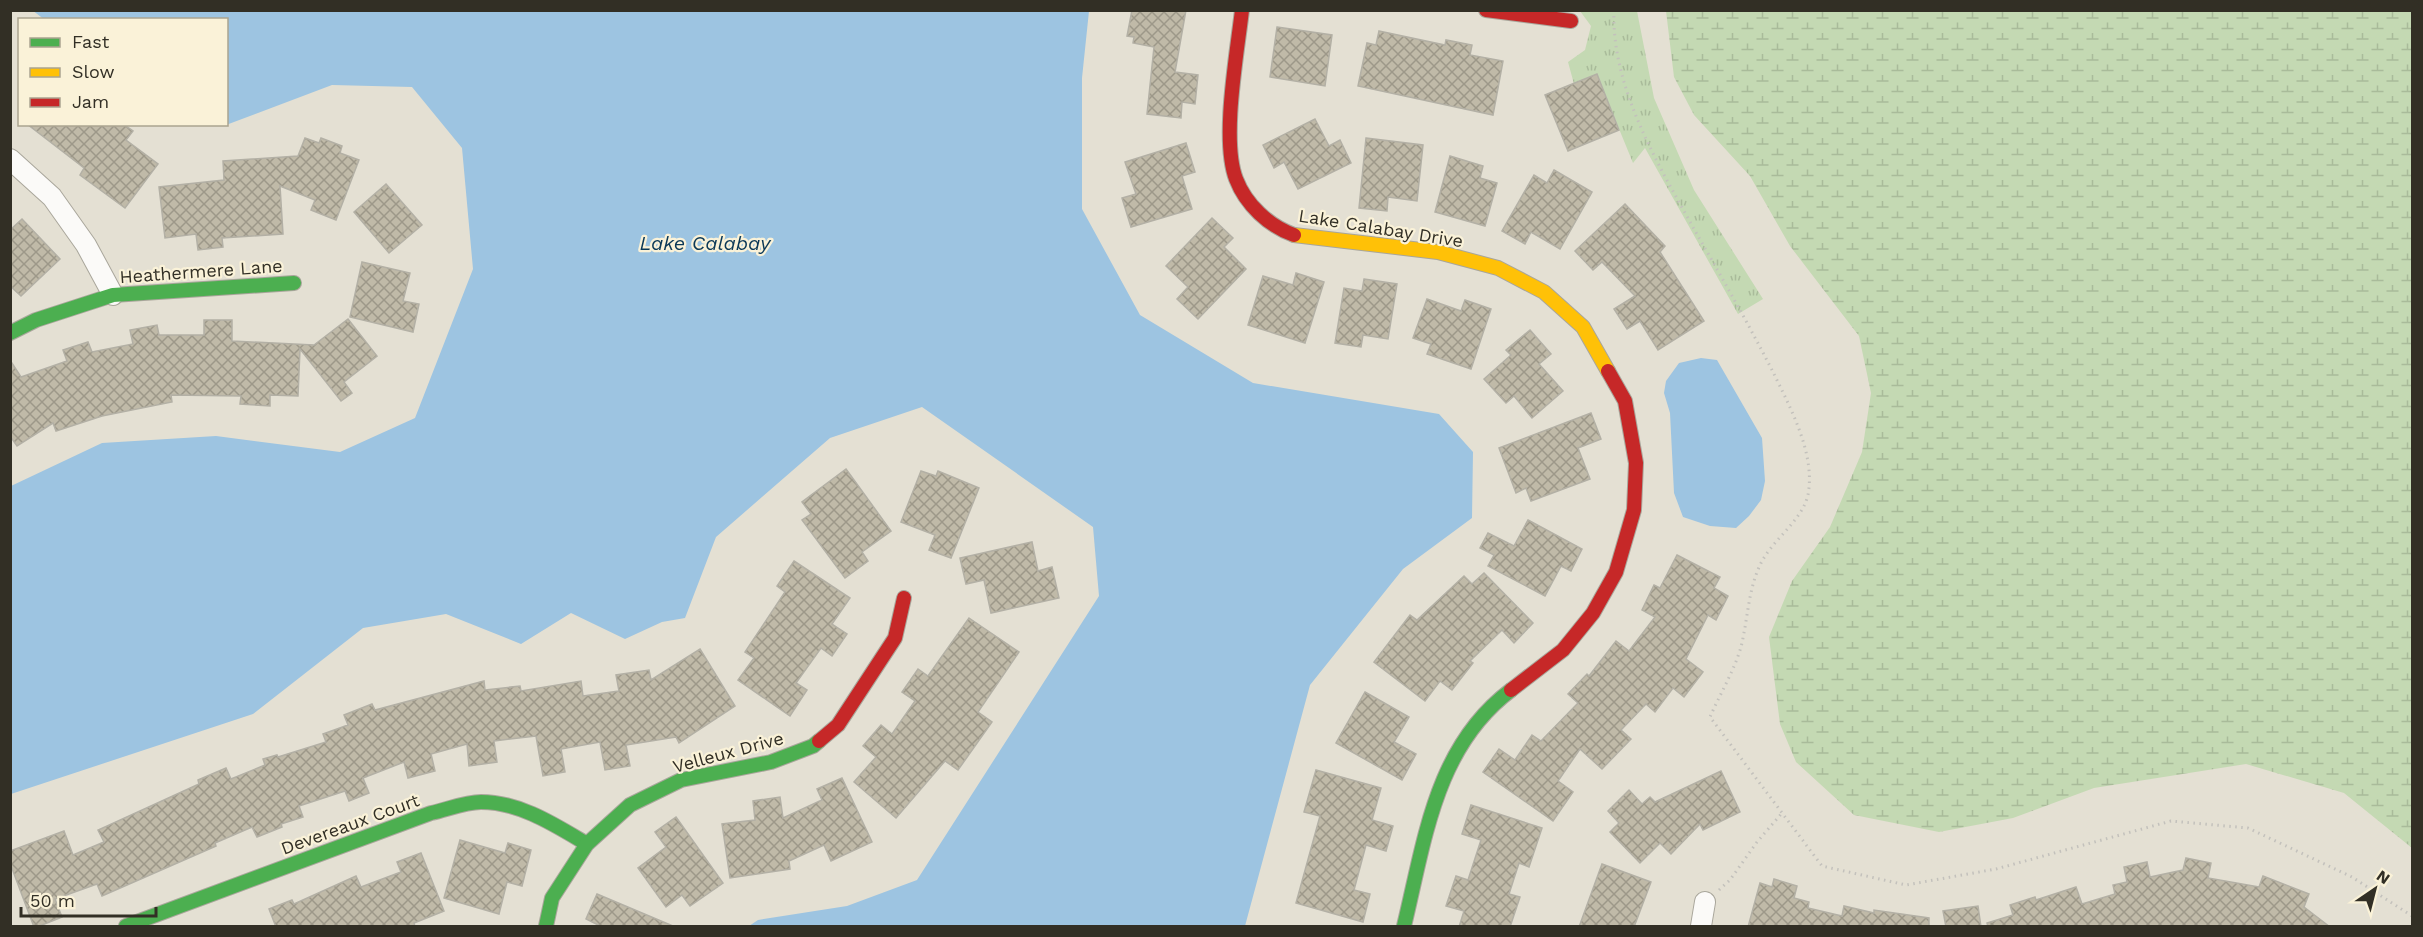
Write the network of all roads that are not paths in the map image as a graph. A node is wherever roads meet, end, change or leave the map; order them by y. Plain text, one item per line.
1 (1242, 10) edge
2 (1486, 10) edge
3 (1571, 21) dead end
4 (10, 159) edge
5 (294, 283) dead end
6 (113, 295) junction
7 (10, 333) edge
8 (904, 598) dead end
9 (587, 844) junction
10 (1705, 902) road end
11 (126, 927) edge
12 (546, 927) edge
13 (1404, 927) edge
14 (1701, 927) edge

1 - 13 street, Lake Calabay Drive
2 - 3 street
4 - 6 street
5 - 6 street, Heathermere Lane
6 - 7 street, Heathermere Lane
8 - 9 street, Velleux Drive
9 - 11 street, Devereaux Court
9 - 12 street, Velleux Drive
10 - 14 street

